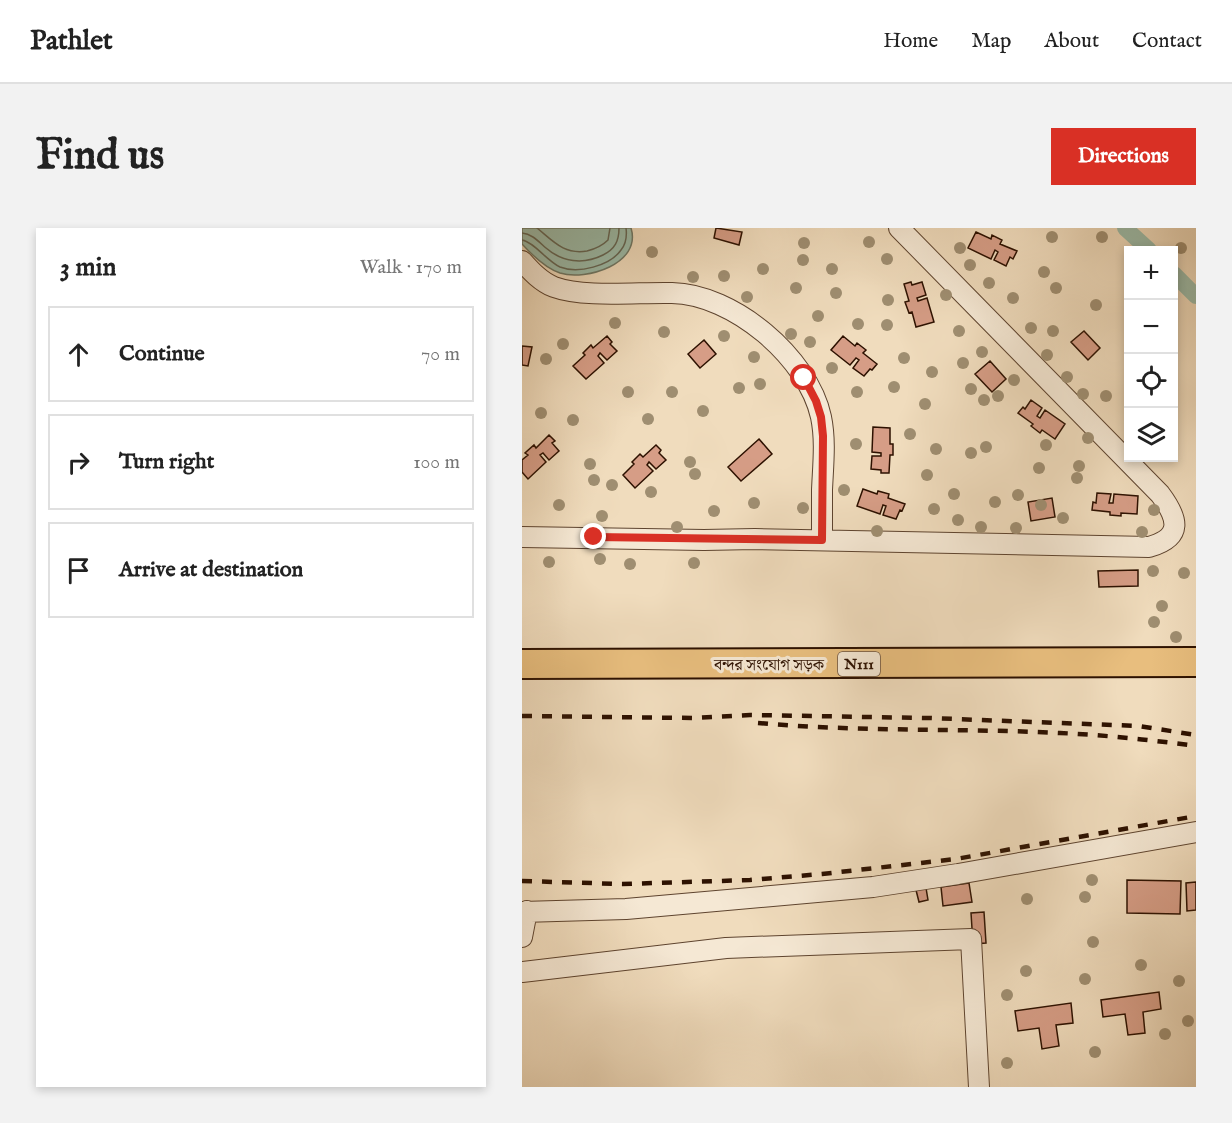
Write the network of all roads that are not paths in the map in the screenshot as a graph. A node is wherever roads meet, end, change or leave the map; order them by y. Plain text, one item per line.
1 (899, 228) edge
2 (522, 261) edge
3 (522, 537) edge
4 (822, 540) junction
5 (1196, 662) edge
6 (522, 664) edge
7 (1196, 832) edge
8 (524, 911) edge
9 (522, 937) edge
10 (522, 972) edge
11 (979, 1087) edge

1 - 4 street
2 - 4 street
3 - 4 street
5 - 6 highway, বন্দর সংযোগ সড়ক / N111
7 - 8 street
8 - 9 street
10 - 11 street

